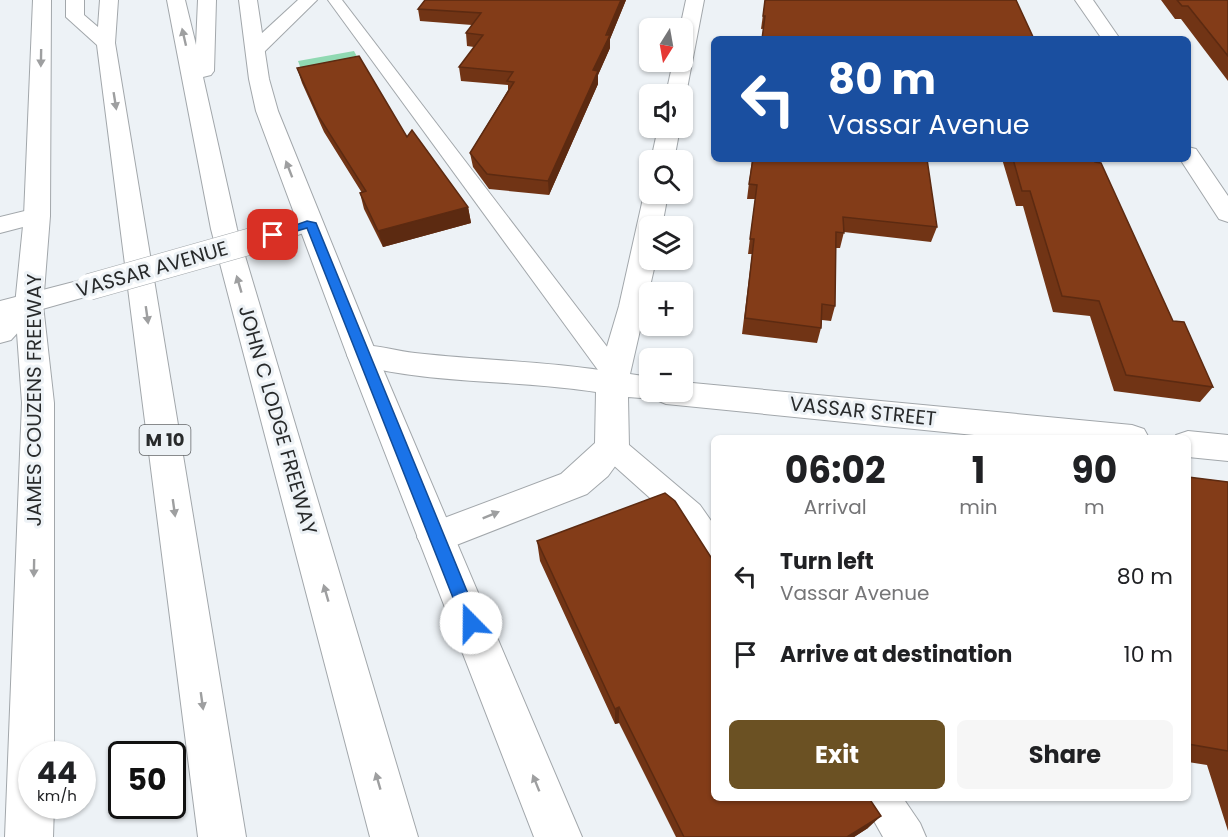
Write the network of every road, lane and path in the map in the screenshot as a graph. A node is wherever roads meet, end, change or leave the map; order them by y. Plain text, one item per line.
1 (42, 0) edge
2 (75, 0) edge
3 (109, 0) edge
4 (176, 0) edge
5 (207, 0) edge
6 (248, 0) edge
7 (308, 0) edge
8 (335, 0) edge
9 (695, 0) edge
10 (1084, 0) edge
11 (1109, 36) edge
12 (106, 43) junction
13 (255, 50) junction
14 (678, 84) edge
15 (202, 114) junction
16 (1191, 158) edge
17 (654, 204) edge
18 (1228, 214) edge
19 (37, 216) junction
20 (310, 223) junction
21 (0, 225) edge
22 (10, 305) edge
23 (0, 333) edge
24 (362, 355) junction
25 (614, 380) junction
26 (639, 386) edge
27 (693, 395) edge
28 (1102, 435) edge
29 (1191, 444) edge
30 (612, 447) junction
31 (1228, 447) edge
32 (436, 537) junction
33 (711, 546) edge
34 (882, 801) edge
35 (29, 837) edge
36 (222, 837) edge
37 (393, 837) edge
38 (558, 837) edge
39 (906, 837) edge

1 -> 19 main road, JAMES COUZENS FREEWAY
2 - 12 main road
3 - 12 main road, M 10
15 -> 4 main road, JOHN C LODGE FREEWAY
5 - 15 main road
6 - 13 main road
7 - 13 main road
8 - 25 lane
9 - 14 main road
10 - 11 main road
12 -> 36 main road, M 10
20 -> 13 main road
37 -> 15 main road, JOHN C LODGE FREEWAY
16 - 18 main road
17 - 25 main road
19 - 21 main road
19 - 22 main road, JAMES COUZENS FREEWAY
20 - 22 main road, VASSAR AVENUE, bridge
20 - 24 main road
22 - 23 main road
22 -> 35 main road, JAMES COUZENS FREEWAY
24 - 25 main road
24 - 32 main road
25 - 26 main road
25 - 30 main road
27 - 28 main road, VASSAR STREET
29 - 31 main road
32 -> 30 main road
30 - 33 lane
38 -> 32 main road
34 - 39 lane

